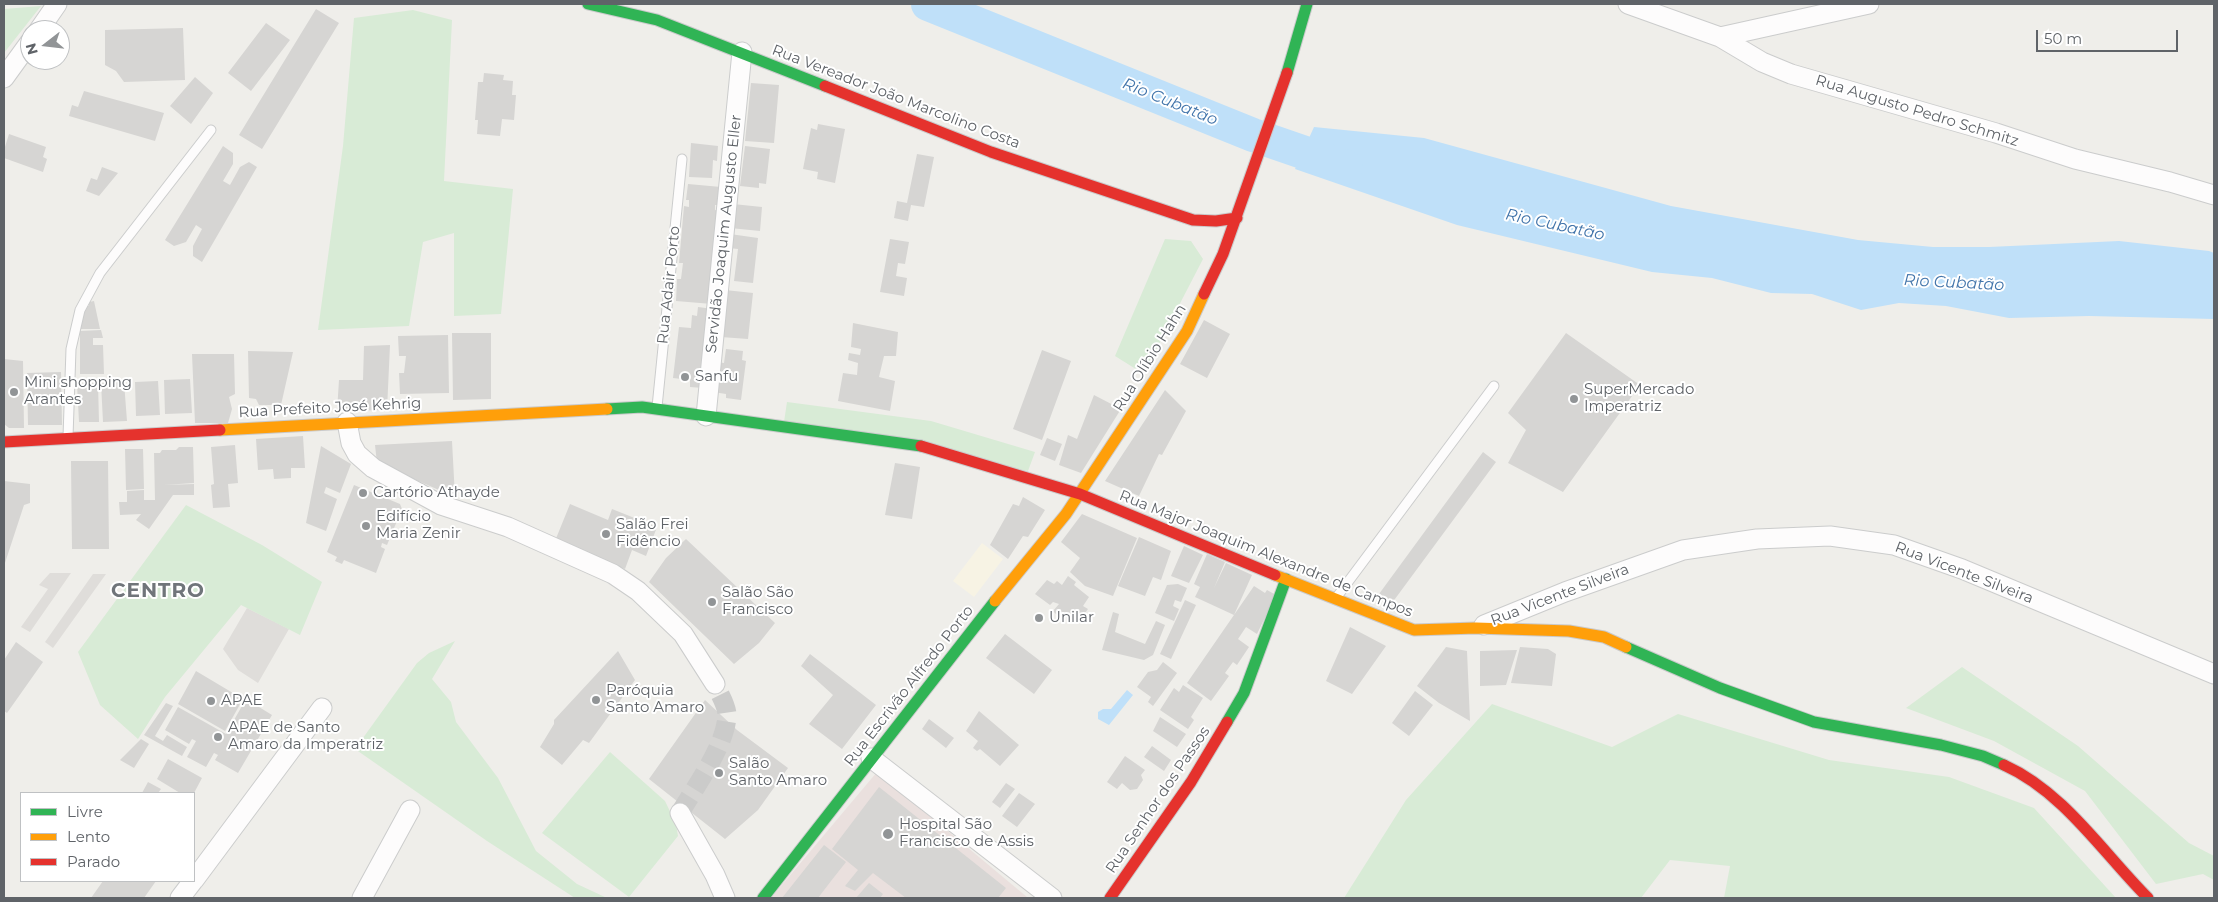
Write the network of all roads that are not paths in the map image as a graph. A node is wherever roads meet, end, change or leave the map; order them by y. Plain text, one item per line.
1 (57, 4) edge
2 (588, 4) edge
3 (1307, 4) edge
4 (1628, 4) edge
5 (1870, 4) edge
6 (45, 20) edge
7 (1720, 38) junction
8 (742, 52) junction
9 (20, 56) edge
10 (4, 78) edge
11 (211, 130) dead end
12 (682, 159) dead end
13 (2214, 195) edge
14 (1237, 218) junction
15 (1193, 220) junction
16 (1223, 254) junction
17 (1494, 386) dead end
18 (657, 410) junction
19 (706, 416) junction
20 (346, 422) junction
21 (68, 440) junction
22 (4, 442) edge
23 (1080, 494) junction
24 (1286, 579) junction
25 (1334, 600) junction
26 (1476, 628) junction
27 (2214, 674) edge
28 (715, 684) tunnel mouth
29 (322, 708) dead end
30 (871, 758) junction
31 (410, 810) dead end
32 (680, 813) dead end
33 (195, 879) edge
34 (192, 882) edge
35 (180, 898) edge
36 (362, 898) edge
37 (725, 898) edge
38 (763, 898) edge
39 (1052, 898) edge
40 (1110, 898) edge
41 (2148, 898) edge

1 - 6 street
2 - 8 main road, Rua Vereador João Marcolino Costa
3 - 14 main road, Rua Olíbio Hahn
4 - 7 street, Rua Augusto Pedro Schmitz
5 - 7 street
7 - 13 street, Rua Augusto Pedro Schmitz
8 - 15 main road, Rua Vereador João Marcolino Costa
8 - 19 street, Servidão Joaquim Augusto Eller
9 - 10 street
11 - 21 lane
12 - 18 lane, Rua Adair Porto
14 - 15 main road, Rua Vereador João Marcolino Costa
14 - 16 main road, Rua Olíbio Hahn
15 - 16 main road, Rua Vereador João Marcolino Costa
16 - 23 main road, Rua Olíbio Hahn
17 - 25 lane
18 - 19 main road, Rua Prefeito José Kehrig
18 - 20 main road, Rua Prefeito José Kehrig
19 - 23 main road, Rua Major Joaquim Alexandre de Campos
20 - 21 main road, Rua Prefeito José Kehrig
20 - 28 street
21 - 22 main road, Rua Prefeito José Kehrig
23 - 24 main road, Rua Major Joaquim Alexandre de Campos
23 - 30 main road, Rua Escrivão Alfredo Porto
24 - 25 main road, Rua Major Joaquim Alexandre de Campos
24 - 40 main road, Rua Senhor dos Passos
25 - 26 main road, Rua Major Joaquim Alexandre de Campos
26 - 27 street, Rua Vicente Silveira
26 - 41 main road, Rua Major Joaquim Alexandre de Campos
29 - 33 street
30 - 38 main road, Rua Escrivão Alfredo Porto
30 - 39 street
31 - 36 street
32 - 37 street
34 - 35 street

